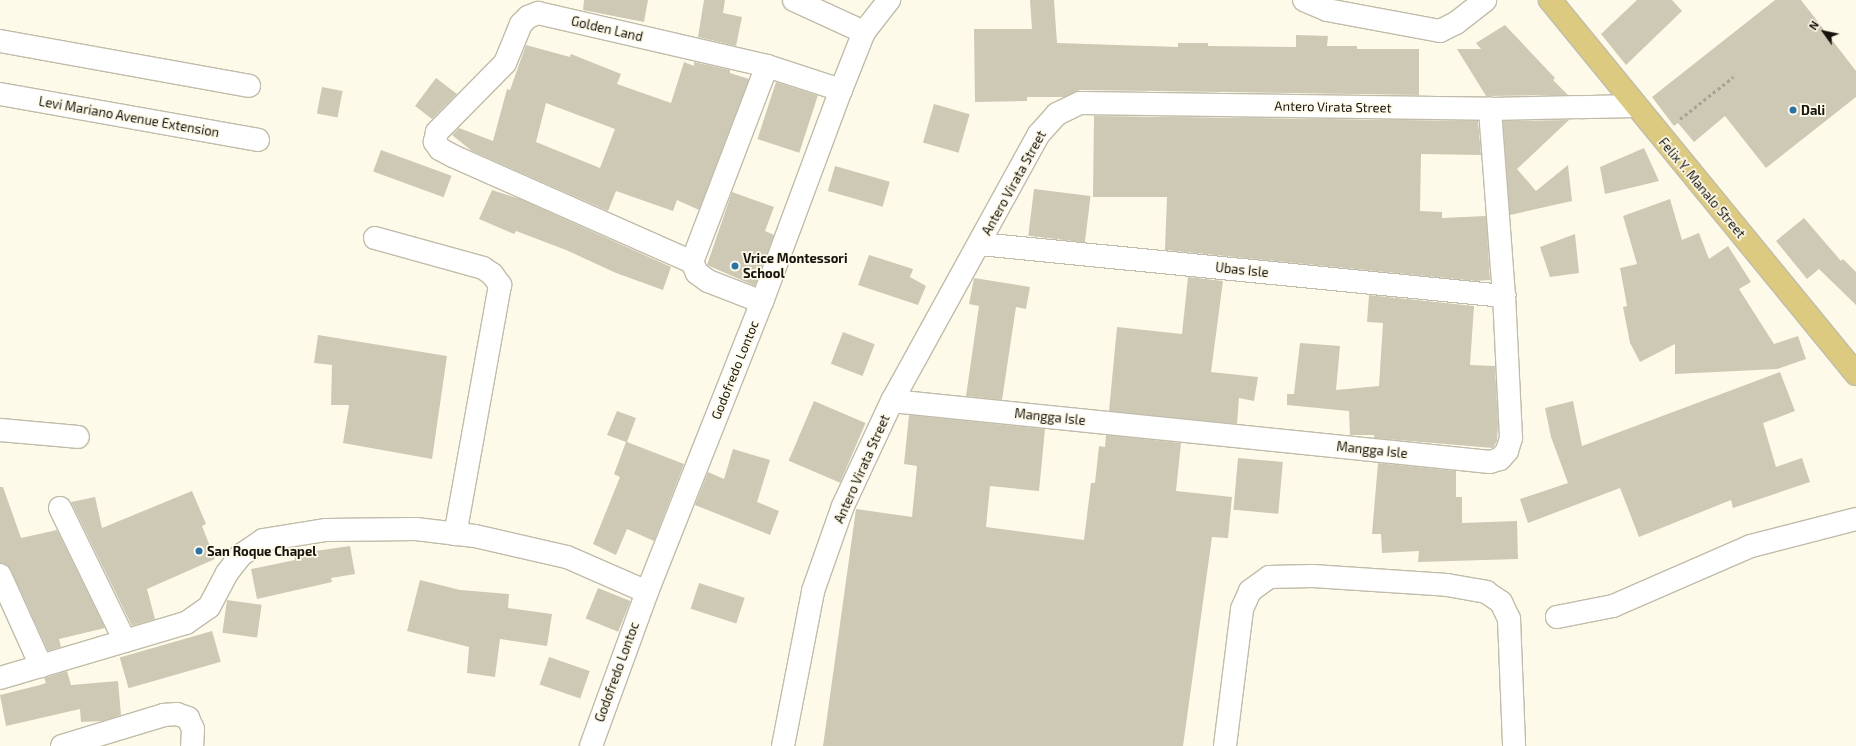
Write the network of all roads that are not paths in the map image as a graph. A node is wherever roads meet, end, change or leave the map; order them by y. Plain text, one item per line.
1 (794, 0) edge
2 (889, 0) edge
3 (1304, 0) edge
4 (1485, 0) edge
5 (1550, 0) edge
6 (864, 32) junction
7 (0, 41) edge
8 (767, 66) junction
9 (249, 86) dead end
10 (841, 90) junction
11 (0, 94) edge
12 (1635, 106) junction
13 (1490, 109) junction
14 (258, 140) dead end
15 (375, 238) dead end
16 (980, 244) junction
17 (692, 262) junction
18 (1504, 296) junction
19 (762, 302) junction
20 (1856, 374) edge
21 (892, 401) junction
22 (0, 430) edge
23 (78, 437) dead end
24 (60, 508) dead end
25 (1856, 519) edge
26 (455, 534) junction
27 (0, 575) edge
28 (647, 592) junction
29 (1557, 617) dead end
30 (125, 641) junction
31 (40, 666) junction
32 (0, 678) edge
33 (62, 746) edge
34 (192, 746) edge
35 (591, 746) edge
36 (783, 746) edge
37 (1225, 746) edge
38 (1514, 746) edge

1 - 6 street
2 - 6 street, Godofredo Lontoc
3 - 4 street
5 - 12 main road, Felix Y. Manalo Street
6 - 10 street, Godofredo Lontoc
7 - 9 street
8 - 10 street, Golden Land
8 - 17 street
8 - 17 street, Golden Land
10 - 19 street, Godofredo Lontoc
11 - 14 street, Levi Mariano Avenue Extension
12 - 13 street, Antero Virata Street
12 - 20 main road, Felix Y. Manalo Street
13 - 16 street, Antero Virata Street
13 - 18 street, Mangga Isle
15 - 26 street
16 - 18 street, Ubas Isle
16 - 21 street, Antero Virata Street
17 - 19 street
18 - 21 street, Mangga Isle
19 - 28 street, Godofredo Lontoc
21 - 36 street, Antero Virata Street
22 - 23 street
24 - 30 street
25 - 29 street
26 - 28 street
26 - 30 street
27 - 31 street
28 - 35 street, Godofredo Lontoc
30 - 31 street
31 - 32 street
33 - 34 street
37 - 38 street

